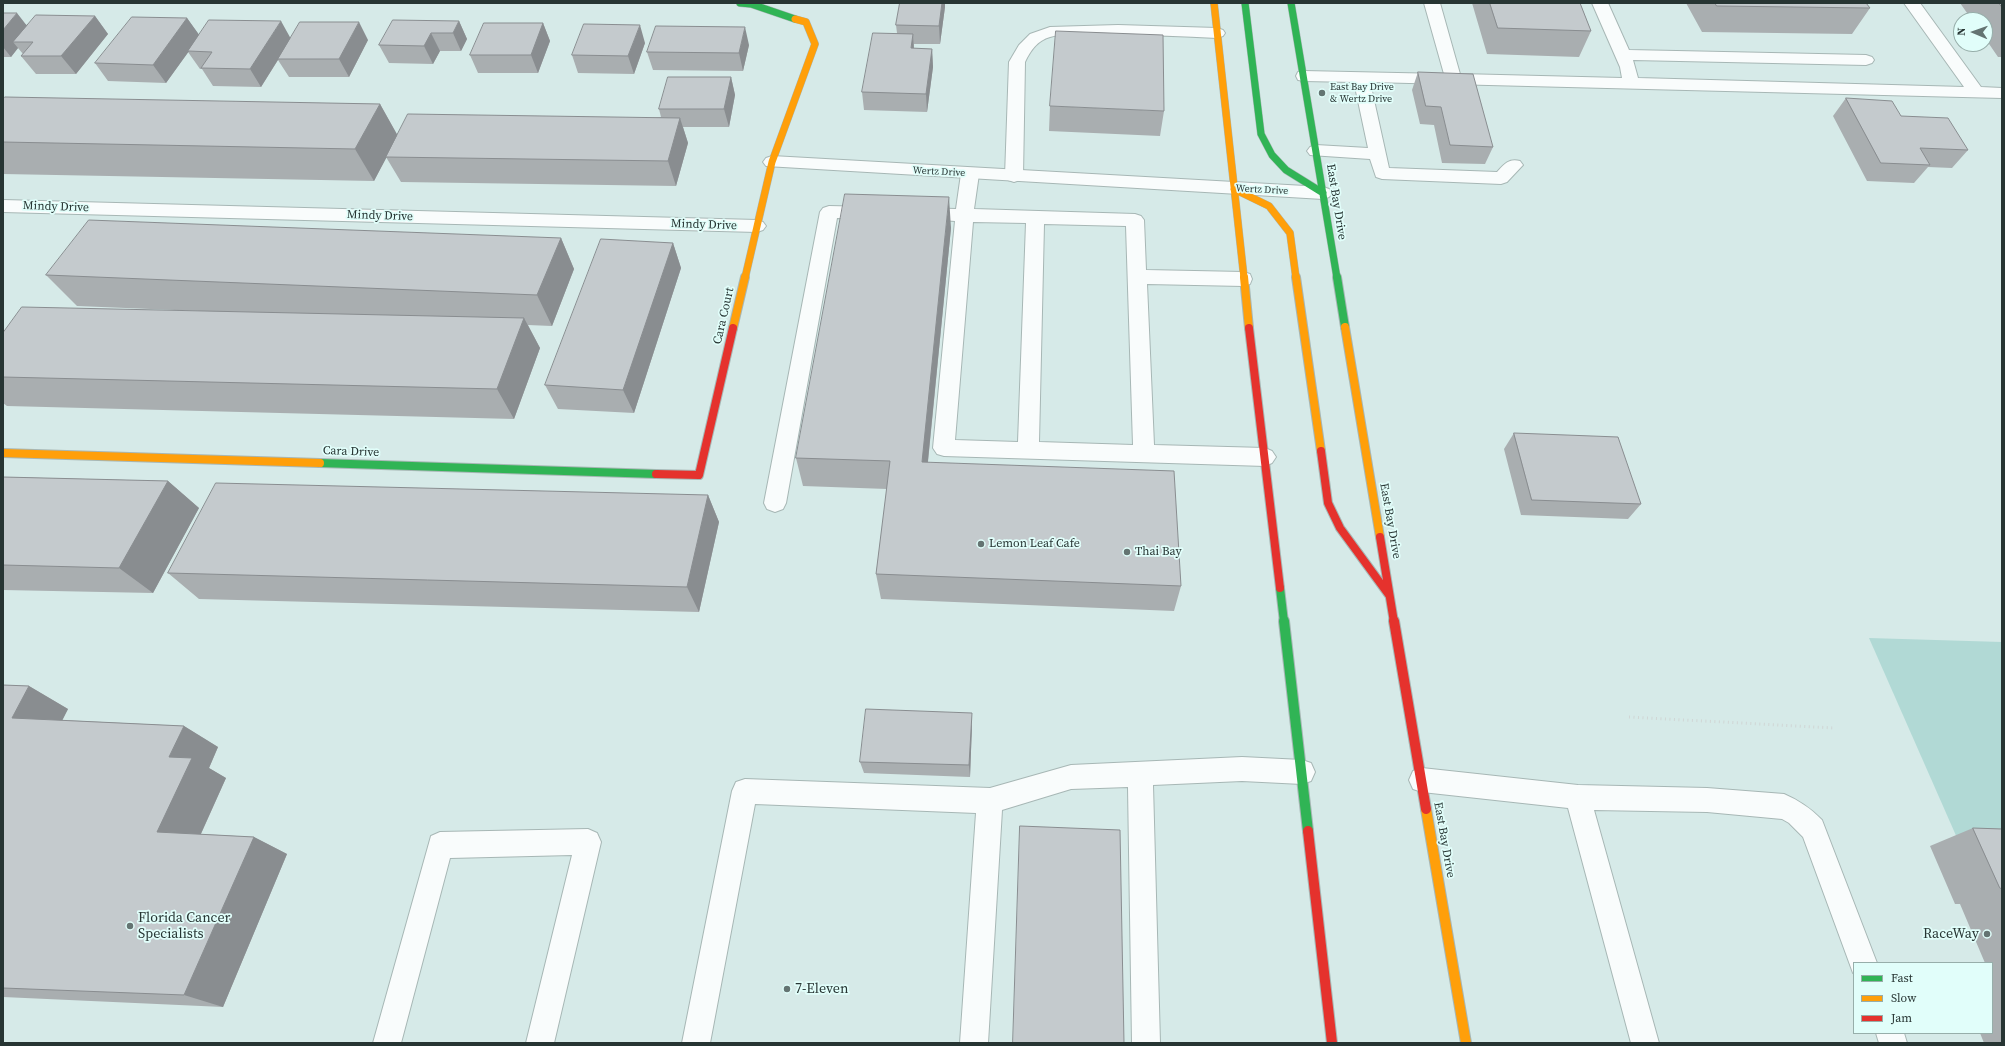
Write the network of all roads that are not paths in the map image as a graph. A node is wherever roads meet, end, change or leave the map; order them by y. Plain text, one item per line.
1 (740, 3) edge
2 (1214, 3) edge
3 (1245, 3) edge
4 (1291, 3) edge
5 (1432, 3) edge
6 (1600, 3) edge
7 (1912, 3) edge
8 (1217, 33) junction
9 (1623, 55) junction
10 (1866, 60) dead end
11 (1304, 76) junction
12 (1361, 77) junction
13 (1453, 79) junction
14 (1631, 83) junction
15 (1976, 92) junction
16 (2002, 93) edge
17 (1316, 151) junction
18 (1377, 154) junction
19 (772, 162) junction
20 (1514, 165) dead end
21 (970, 174) junction
22 (1014, 176) junction
23 (1234, 189) junction
24 (1323, 193) junction
25 (3, 206) edge
26 (964, 216) junction
27 (1035, 218) junction
28 (757, 226) junction
29 (1137, 277) junction
30 (1243, 279) junction
31 (1028, 450) junction
32 (3, 453) edge
33 (1144, 454) junction
34 (1265, 457) junction
35 (699, 475) joint
36 (775, 503) dead end
37 (1391, 598) junction
38 (1302, 772) junction
39 (1140, 774) junction
40 (1422, 780) junction
41 (1578, 797) junction
42 (990, 801) junction
43 (1863, 962) edge
44 (387, 1043) edge
45 (540, 1043) edge
46 (696, 1043) edge
47 (974, 1043) edge
48 (1146, 1043) edge
49 (1332, 1043) edge
50 (1466, 1043) edge
51 (1645, 1043) edge

1 - 19 main road
2 - 8 main road
3 - 24 main road
4 - 11 main road, East Bay Drive
5 - 13 street
6 - 9 street
7 - 15 street
8 - 22 street
8 - 23 main road
9 - 10 street
9 - 14 street
11 - 12 street
11 - 17 main road, East Bay Drive
12 - 13 street
12 - 18 street
13 - 14 street
14 - 15 street
15 - 16 street
17 - 18 street
17 - 24 main road, East Bay Drive
18 - 20 street
19 - 21 street, Wertz Drive
19 - 28 main road, Cara Court
21 - 22 street, Wertz Drive
21 - 26 street
22 - 23 street, Wertz Drive
23 - 24 street, Wertz Drive
23 - 30 main road
23 - 37 main road
24 - 37 main road, East Bay Drive
25 - 28 street, Mindy Drive
26 - 27 street
26 - 31 street
26 - 36 street
27 - 29 street
27 - 31 street
28 - 35 main road, Cara Court
29 - 30 street
29 - 33 street
30 - 34 main road
31 - 33 street
32 - 35 main road, Cara Drive
33 - 34 street
34 - 38 main road
37 - 40 main road, East Bay Drive
38 - 39 street
38 - 49 main road
39 - 42 street
39 - 48 street
40 - 41 street
40 - 50 main road, East Bay Drive
41 - 43 street
41 - 51 street
42 - 46 street
42 - 47 street
44 - 45 street

